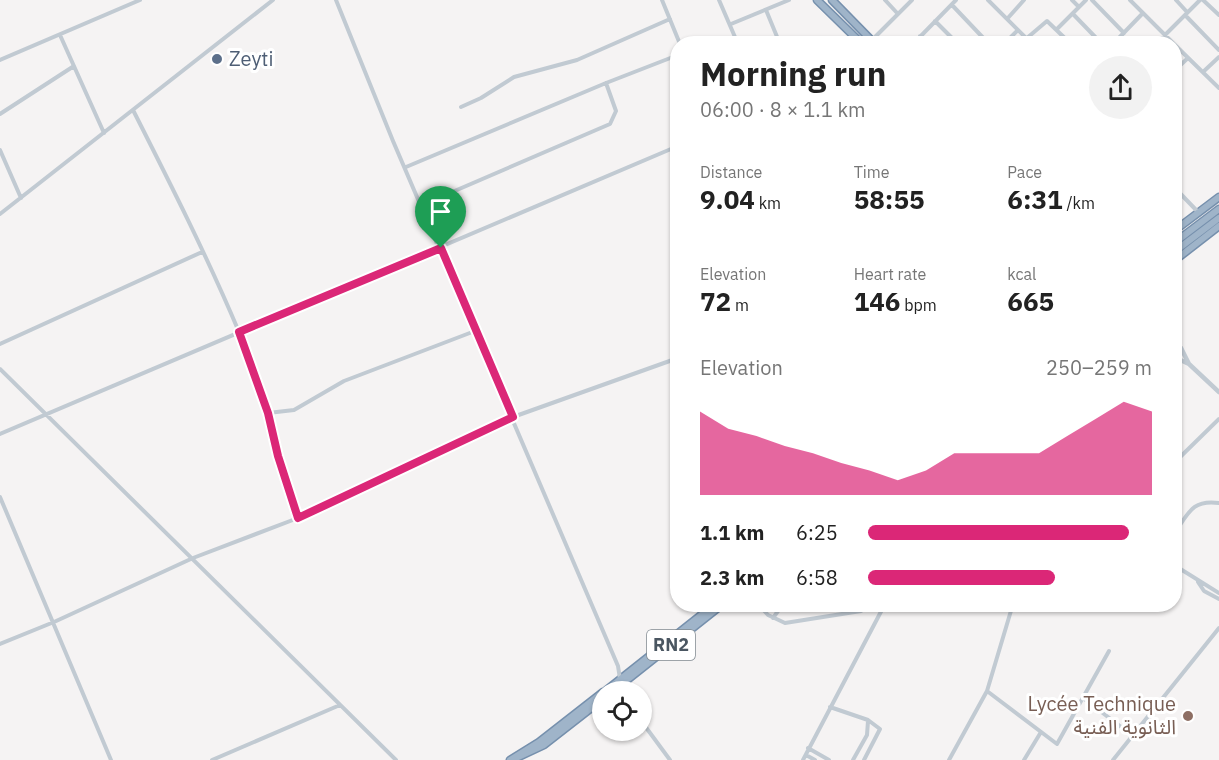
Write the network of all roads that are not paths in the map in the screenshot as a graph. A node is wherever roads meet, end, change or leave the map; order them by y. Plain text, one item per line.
1 (140, 0) edge
2 (273, 0) edge
3 (336, 0) edge
4 (662, 0) edge
5 (719, 0) edge
6 (789, 0) edge
7 (818, 0) edge
8 (832, 0) edge
9 (885, 0) edge
10 (912, 0) edge
11 (956, 0) edge
12 (988, 0) edge
13 (1024, 0) edge
14 (1072, 0) edge
15 (1086, 0) edge
16 (1092, 0) edge
17 (1130, 0) edge
18 (1176, 0) edge
19 (1202, 0) edge
20 (952, 5) junction
21 (1079, 7) junction
22 (766, 10) junction
23 (1143, 13) junction
24 (898, 14) junction
25 (1073, 14) junction
26 (1186, 14) junction
27 (1219, 15) edge
28 (670, 19) junction
29 (1008, 19) junction
30 (935, 21) junction
31 (731, 24) junction
32 (1057, 29) junction
33 (1018, 30) junction
34 (1124, 33) junction
35 (1165, 34) joint
36 (60, 35) junction
37 (677, 36) edge
38 (735, 36) edge
39 (777, 36) edge
40 (854, 36) edge
41 (867, 36) edge
42 (878, 36) edge
43 (920, 36) edge
44 (950, 36) edge
45 (981, 36) edge
46 (1012, 36) edge
47 (1024, 36) edge
48 (1028, 36) edge
49 (1064, 36) edge
50 (1094, 36) edge
51 (1121, 36) edge
52 (1219, 50) edge
53 (1182, 52) edge
54 (1219, 57) edge
55 (670, 58) edge
56 (1188, 58) junction
57 (0, 60) edge
58 (1182, 64) edge
59 (74, 66) junction
60 (1203, 72) junction
61 (606, 83) junction
62 (1219, 88) edge
63 (461, 106) dead end
64 (133, 110) junction
65 (0, 114) edge
66 (104, 133) junction
67 (670, 149) edge
68 (0, 150) edge
69 (406, 167) junction
70 (1182, 196) edge
71 (1219, 197) edge
72 (21, 198) junction
73 (422, 205) junction
74 (1219, 209) edge
75 (1199, 213) junction
76 (0, 214) edge
77 (1219, 218) edge
78 (1207, 223) junction
79 (1182, 224) edge
80 (1219, 226) edge
81 (1182, 238) edge
82 (1182, 245) edge
83 (441, 248) junction
84 (202, 252) junction
85 (1182, 255) edge
86 (475, 331) junction
87 (239, 332) junction
88 (0, 344) edge
89 (1182, 350) edge
90 (670, 361) edge
91 (1182, 361) edge
92 (1189, 364) junction
93 (0, 369) edge
94 (1219, 392) edge
95 (268, 413) junction
96 (45, 414) junction
97 (513, 417) junction
98 (1219, 419) edge
99 (0, 434) edge
100 (1182, 455) edge
101 (0, 497) edge
102 (1219, 503) edge
103 (298, 518) junction
104 (1182, 523) edge
105 (193, 558) junction
106 (1182, 570) edge
107 (1198, 581) junction
108 (1219, 593) edge
109 (1219, 599) edge
110 (705, 612) edge
111 (713, 612) edge
112 (767, 612) edge
113 (777, 612) edge
114 (851, 612) edge
115 (881, 612) edge
116 (1011, 612) edge
117 (773, 618) junction
118 (54, 622) junction
119 (1219, 628) edge
120 (0, 644) edge
121 (1109, 651) dead end
122 (621, 677) junction
123 (616, 681) edge
124 (621, 681) edge
125 (630, 681) edge
126 (987, 691) junction
127 (1083, 698) junction
128 (592, 701) edge
129 (340, 705) junction
130 (830, 707) junction
131 (592, 708) edge
132 (868, 720) junction
133 (1041, 732) junction
134 (652, 736) edge
135 (1132, 736) junction
136 (808, 748) junction
137 (806, 755) junction
138 (669, 759) edge
139 (111, 760) edge
140 (212, 760) edge
141 (396, 760) edge
142 (510, 760) edge
143 (803, 760) edge
144 (815, 760) edge
145 (829, 760) edge
146 (853, 760) edge
147 (864, 760) edge
148 (949, 760) edge
149 (1024, 760) edge
150 (1113, 760) edge

1 - 36 street
2 - 64 street
3 - 69 street
4 - 28 street
5 - 31 street
6 - 22 street
7 - 40 highway
8 - 41 highway
9 - 24 street
10 - 24 street
11 - 20 street
12 - 29 street
13 - 29 street
14 - 21 street
15 - 21 street
16 - 34 street
17 - 23 street
18 - 26 street
19 - 26 street
19 - 27 street
20 - 30 street
20 - 45 street
21 - 25 street
22 - 31 street
22 - 39 street
23 - 34 street
23 - 35 street
24 - 42 street
25 - 32 street
25 - 50 street
26 - 35 street
26 - 52 street
28 - 37 street
28 - 63 street
29 - 33 street
30 - 43 street
30 - 44 street
31 - 38 street
32 - 48 street
32 - 49 street
33 - 46 street
33 - 47 street
34 - 51 street
36 - 57 street
36 - 59 street
53 - 56 street
54 - 60 street
55 - 61 street
56 - 58 street
56 - 60 street
59 - 65 street
59 - 66 street
60 - 62 street
61 - 69 street
61 - 73 street
64 - 66 street
64 - 84 street
66 - 72 street
67 - 83 street
68 - 72 street
69 - 73 street
70 - 75 street
71 - 75 highway
72 - 76 street
73 - 83 street
74 - 78 highway
75 - 79 highway
77 - 78 highway
78 - 81 highway
78 - 82 highway
80 - 85 highway
83 - 86 street
83 - 87 street
84 - 87 street
84 - 88 street
86 - 95 street
86 - 97 street
87 - 95 street
87 - 96 street
89 - 92 street
90 - 97 street
91 - 92 street
92 - 94 street
93 - 96 street
95 - 103 street
96 - 99 street
96 - 105 street
97 - 103 street
97 - 122 street
98 - 100 street
101 - 118 street
102 - 104 street
103 - 105 street
105 - 118 street
105 - 129 street
106 - 107 street
107 - 108 street
107 - 109 street
110 - 122 highway, RN2
111 - 125 highway, RN2
112 - 117 street
113 - 117 street
114 - 117 street
115 - 130 street
116 - 126 street
118 - 120 street
118 - 139 street
119 - 135 street
121 - 127 street
122 - 123 highway, RN2
122 - 124 street
126 - 133 street
126 - 148 street
127 - 133 street
127 - 135 street
128 - 142 highway, RN2
129 - 140 street
129 - 141 street
130 - 132 street
130 - 136 street
131 - 142 highway, RN2
132 - 146 street
132 - 147 street
133 - 149 street
134 - 138 street
135 - 150 street
136 - 137 street
136 - 145 street
137 - 143 street
137 - 144 street

